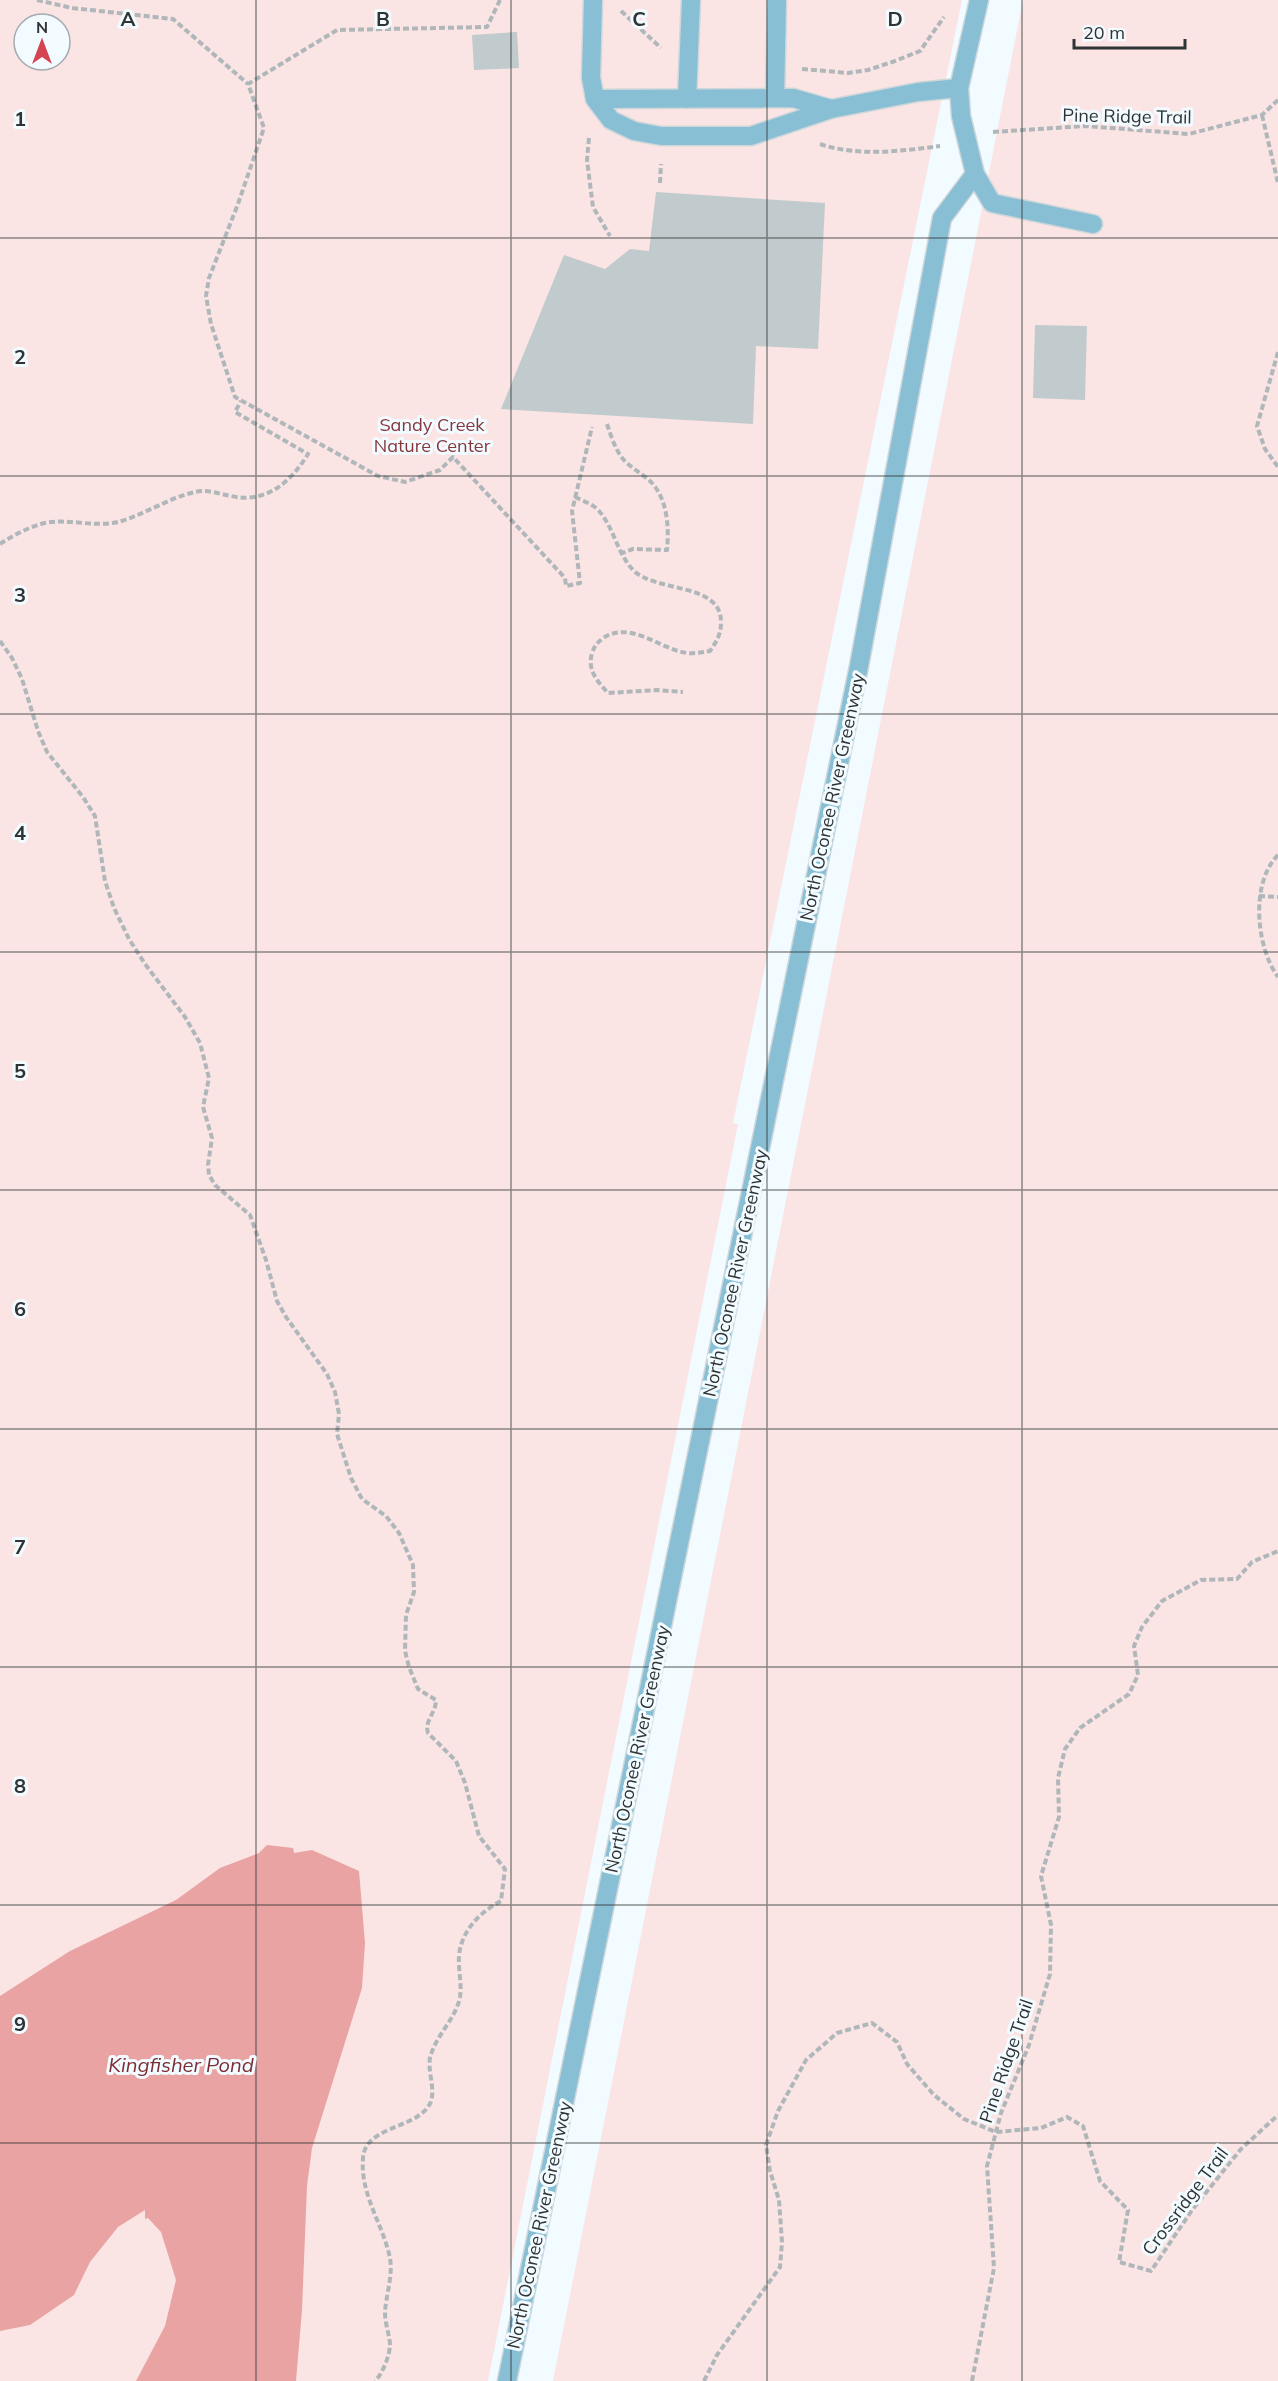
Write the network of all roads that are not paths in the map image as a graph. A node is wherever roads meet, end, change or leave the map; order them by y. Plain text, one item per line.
1 (593, 0) edge
2 (691, 0) edge
3 (777, 0) edge
4 (979, 0) edge
5 (959, 88) junction
6 (775, 98) junction
7 (595, 99) junction
8 (687, 99) junction
9 (831, 109) junction
10 (975, 174) junction
11 (1094, 224) dead end
12 (507, 2381) edge

1 - 7 street
2 - 8 street
3 - 6 street
4 - 5 street
5 - 9 street
5 - 10 street
6 - 8 street
6 - 9 street
7 - 8 street
7 - 9 street
10 - 11 street
10 - 12 street, North Oconee River Greenway

